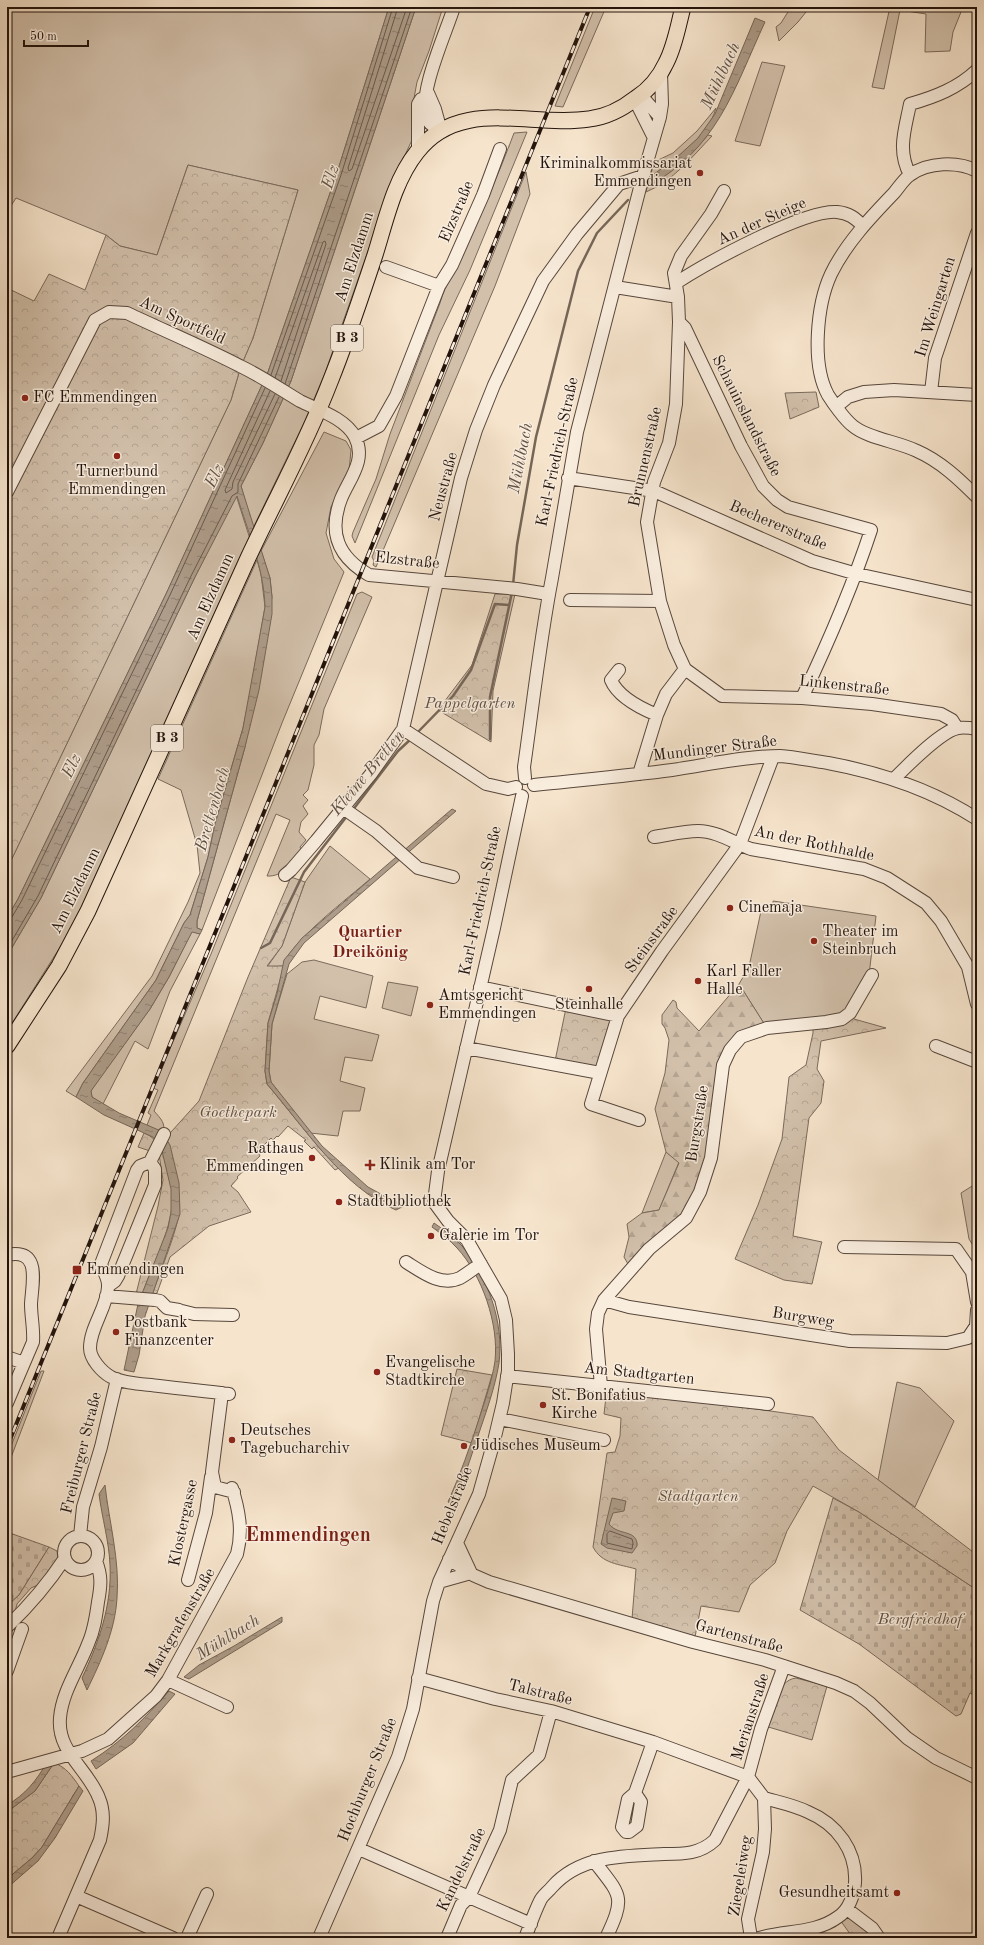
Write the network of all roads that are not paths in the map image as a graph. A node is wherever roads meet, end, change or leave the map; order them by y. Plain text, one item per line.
1 (454, 7) edge
2 (683, 7) edge
3 (977, 70) edge
4 (661, 73) junction
5 (427, 90) junction
6 (635, 100) junction
7 (660, 117) junction
8 (441, 131) junction
9 (654, 138) junction
10 (500, 149) dead end
11 (418, 151) junction
12 (977, 170) edge
13 (910, 175) junction
14 (643, 176) junction
15 (724, 191) dead end
16 (863, 226) junction
17 (977, 233) edge
18 (386, 268) dead end
19 (676, 283) junction
20 (439, 286) junction
21 (615, 287) junction
22 (678, 297) junction
23 (679, 322) junction
24 (931, 392) junction
25 (977, 395) edge
26 (837, 406) junction
27 (319, 410) junction
28 (356, 438) junction
29 (568, 478) junction
30 (654, 491) junction
31 (7, 492) edge
32 (977, 497) edge
33 (857, 574) junction
34 (437, 581) junction
35 (548, 594) junction
36 (570, 600) dead end
37 (977, 600) edge
38 (660, 601) junction
39 (684, 669) junction
40 (619, 670) dead end
41 (802, 698) junction
42 (657, 715) junction
43 (957, 728) junction
44 (977, 729) edge
45 (404, 730) junction
46 (773, 757) junction
47 (639, 774) junction
48 (894, 779) junction
49 (529, 782) junction
50 (519, 791) junction
51 (347, 811) junction
52 (977, 819) edge
53 (654, 837) dead end
54 (740, 844) junction
55 (284, 875) dead end
56 (453, 878) dead end
57 (872, 975) dead end
58 (480, 987) junction
59 (977, 1004) edge
60 (618, 1016) junction
61 (7, 1046) edge
62 (936, 1046) dead end
63 (466, 1048) junction
64 (977, 1062) edge
65 (600, 1073) junction
66 (639, 1120) dead end
67 (164, 1134) dead end
68 (150, 1162) junction
69 (434, 1202) joint
70 (844, 1247) dead end
71 (7, 1255) edge
72 (406, 1262) dead end
73 (476, 1267) junction
74 (105, 1272) junction
75 (975, 1274) edge
76 (118, 1276) junction
77 (107, 1291) junction
78 (604, 1300) junction
79 (977, 1302) edge
80 (977, 1310) edge
81 (233, 1315) dead end
82 (7, 1357) edge
83 (24, 1363) junction
84 (507, 1376) junction
85 (117, 1379) junction
86 (601, 1386) junction
87 (7, 1404) edge
88 (768, 1404) dead end
89 (500, 1419) junction
90 (604, 1440) dead end
91 (212, 1472) junction
92 (80, 1536) junction
93 (457, 1543) junction
94 (65, 1558) junction
95 (449, 1559) junction
96 (96, 1561) junction
97 (80, 1569) junction
98 (471, 1573) junction
99 (188, 1580) dead end
100 (438, 1582) junction
101 (48, 1584) junction
102 (100, 1594) junction
103 (7, 1627) edge
104 (22, 1629) dead end
105 (784, 1666) junction
106 (7, 1671) edge
107 (418, 1678) junction
108 (176, 1684) junction
109 (227, 1707) dead end
110 (552, 1711) junction
111 (653, 1742) junction
112 (69, 1754) junction
113 (7, 1772) edge
114 (748, 1777) junction
115 (977, 1778) edge
116 (635, 1793) dead end
117 (764, 1798) junction
118 (359, 1849) junction
119 (594, 1862) junction
120 (208, 1894) dead end
121 (76, 1896) junction
122 (469, 1897) junction
123 (847, 1909) junction
124 (531, 1924) junction
125 (58, 1938) edge
126 (173, 1938) edge
127 (187, 1938) edge
128 (319, 1938) edge
129 (446, 1938) edge
130 (525, 1938) edge
131 (606, 1938) edge
132 (751, 1938) edge
133 (759, 1938) edge
134 (879, 1938) edge

1 - 5 street
2 - 4 main road, B 3
3 - 13 street
4 - 6 main road, B 3
4 - 7 street, Karl-Friedrich-Straße
5 - 8 street
5 - 11 street
6 - 7 street
6 - 8 main road, Am Elzdamm / B 3
6 - 9 street
7 - 9 street, Karl-Friedrich-Straße
8 - 11 main road, Am Elzdamm / B 3
9 - 14 street, Karl-Friedrich-Straße
10 - 20 street, Elzstraße
11 - 27 main road, Am Elzdamm / B 3
12 - 13 street
13 - 16 street
14 - 21 street, Karl-Friedrich-Straße
14 - 34 street, Neustraße
15 - 19 street, Brunnenstraße
16 - 19 street, An der Steige
16 - 26 street
17 - 24 street, Im Weingarten
18 - 20 street
19 - 22 street, Brunnenstraße
20 - 28 street, Elzstraße
21 - 22 street
21 - 29 street, Karl-Friedrich-Straße
22 - 23 street, Brunnenstraße
23 - 30 street, Brunnenstraße
23 - 33 street, Schauinslandstraße
24 - 25 street
24 - 26 street
26 - 32 street
27 - 28 street
27 - 31 street, Am Sportfeld
27 - 61 main road, Am Elzdamm / B 3
28 - 34 street, Elzstraße
29 - 30 street, Bechererstraße
29 - 35 street, Karl-Friedrich-Straße
30 - 33 street, Bechererstraße
30 - 38 street, Brunnenstraße
33 - 37 street, Bechererstraße
33 - 41 street
34 - 35 street, Elzstraße
34 - 45 street, Neustraße
35 - 49 street, Karl-Friedrich-Straße
36 - 38 street
38 - 39 street, Brunnenstraße
39 - 41 street, Linkenstraße
39 - 42 street
40 - 42 street
41 - 43 street, Linkenstraße
42 - 47 street
43 - 44 street
43 - 48 street
45 - 50 street
45 - 51 street
46 - 47 street, Mundinger Straße
46 - 48 street, Mundinger Straße
46 - 54 street, Steinstraße
47 - 49 street, Mundinger Straße
48 - 52 street, Mundinger Straße
49 - 50 street
49 - 50 street
50 - 58 street, Karl-Friedrich-Straße
51 - 55 street
51 - 56 street
53 - 54 street, An der Rothhalde
54 - 59 street, An der Rothhalde
54 - 60 street, Steinstraße
57 - 78 street, Burgstraße
58 - 60 street
58 - 63 street, Karl-Friedrich-Straße
60 - 65 street, Steinstraße
62 - 64 street
63 - 65 street
63 - 69 street, Karl-Friedrich-Straße
65 - 66 street, Steinstraße
67 - 68 street
68 - 74 street
68 - 76 street
69 - 73 street, Hebelstraße
70 - 75 street
71 - 83 street
72 - 73 street
73 - 84 street, Hebelstraße
74 - 76 street
74 - 77 street
75 - 79 street
76 - 77 street
77 - 81 street
77 - 85 street
78 - 80 street, Burgweg
78 - 86 street, Burgstraße
82 - 83 street
83 - 87 street
84 - 86 street, Am Stadtgarten
84 - 89 street, Hebelstraße
85 - 91 street
85 - 92 street, Freiburger Straße
86 - 88 street, Am Stadtgarten
89 - 90 street
89 - 93 street, Hebelstraße
91 - 99 street, Klostergasse
91 - 108 street, Markgrafenstraße
92 - 94 street
92 - 96 street
93 - 95 street, Hebelstraße
93 - 98 street
94 - 97 street
94 - 101 street
95 - 98 street, Gartenstraße
95 - 100 street, Hochburger Straße
96 - 97 street
96 - 102 street
97 - 101 street
97 - 102 street
98 - 100 street
98 - 105 street, Gartenstraße
100 - 107 street, Hochburger Straße
101 - 103 street
102 - 112 street
104 - 106 street
105 - 114 street, Merianstraße
105 - 115 street, Gartenstraße
107 - 110 street, Talstraße
107 - 118 street, Hochburger Straße
108 - 109 street
108 - 112 street, Markgrafenstraße
110 - 111 street, Talstraße
110 - 122 street, Kandelstraße
111 - 114 street, Talstraße
111 - 116 street
112 - 113 street, Markgrafenstraße
112 - 121 street
114 - 117 street
114 - 119 street, Merianstraße
117 - 123 street
117 - 132 street, Ziegeleiweg
118 - 122 street
118 - 128 street, Hochburger Straße
119 - 124 street, Merianstraße
119 - 131 street
120 - 127 street
121 - 125 street
121 - 126 street
122 - 124 street
122 - 129 street, Kandelstraße
123 - 133 street
123 - 134 street
124 - 130 street, Merianstraße

